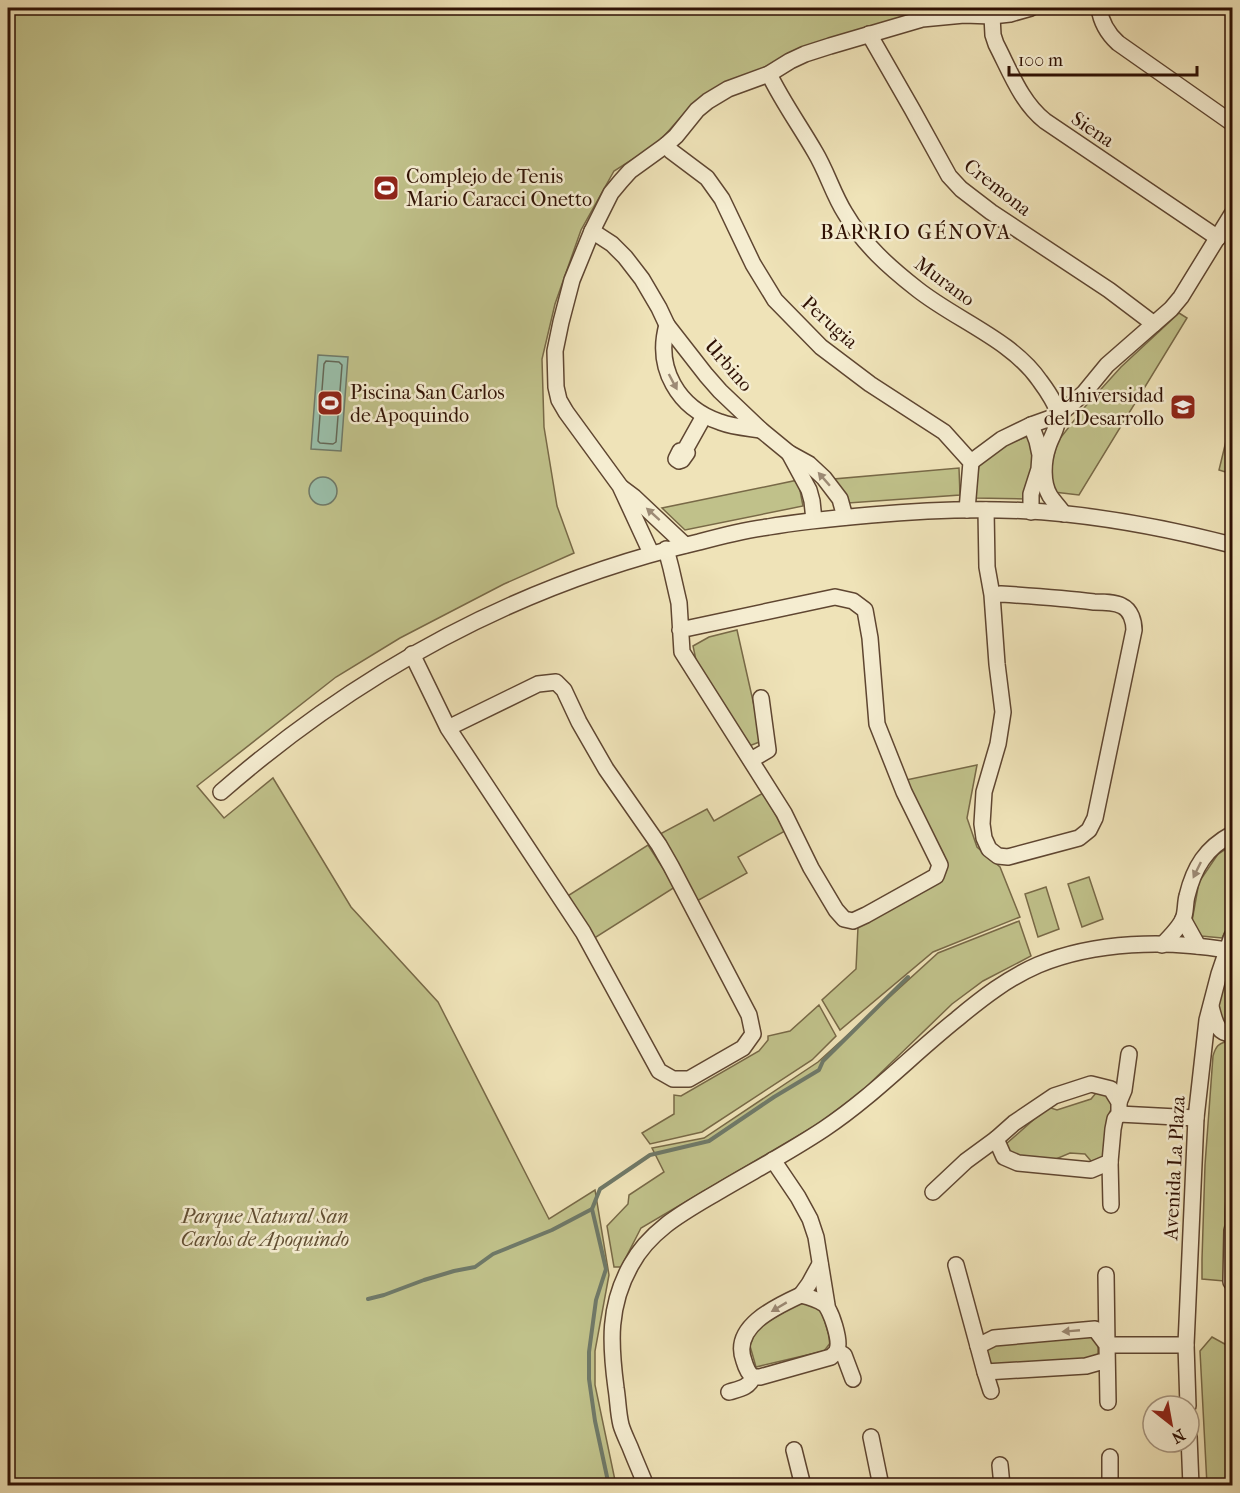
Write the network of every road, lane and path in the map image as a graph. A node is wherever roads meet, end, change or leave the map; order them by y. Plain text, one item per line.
1 (1031, 8) edge
2 (1099, 8) edge
3 (992, 16) junction
4 (869, 34) junction
5 (768, 74) junction
6 (1233, 123) edge
7 (666, 146) junction
8 (1233, 214) edge
9 (592, 231) junction
10 (1218, 238) junction
11 (1154, 324) junction
12 (667, 326) junction
13 (1059, 415) junction
14 (704, 416) junction
15 (1031, 425) junction
16 (761, 430) junction
17 (685, 450) dead end
18 (789, 453) junction
19 (971, 462) junction
20 (620, 486) junction
21 (967, 510) junction
22 (986, 510) junction
23 (1031, 512) junction
24 (1064, 514) junction
25 (845, 517) junction
26 (814, 520) junction
27 (685, 545) junction
28 (1233, 545) edge
29 (658, 551) junction
30 (992, 596) junction
31 (681, 630) junction
32 (412, 654) junction
33 (761, 698) dead end
34 (448, 728) junction
35 (751, 760) junction
36 (221, 792) dead end
37 (1233, 834) edge
38 (1184, 919) junction
39 (1230, 943) edge
40 (1162, 945) junction
41 (1198, 946) junction
42 (1211, 1004) junction
43 (1232, 1034) edge
44 (1204, 1052) junction
45 (1129, 1054) dead end
46 (1119, 1108) junction
47 (1196, 1118) junction
48 (996, 1139) junction
49 (773, 1160) junction
50 (1110, 1162) junction
51 (933, 1192) dead end
52 (1111, 1205) dead end
53 (1233, 1230) edge
54 (820, 1264) junction
55 (956, 1265) dead end
56 (1106, 1275) dead end
57 (1231, 1282) dead end
58 (801, 1295) junction
59 (826, 1305) junction
60 (1186, 1345) junction
61 (978, 1346) junction
62 (837, 1351) junction
63 (1107, 1352) junction
64 (986, 1372) junction
65 (753, 1377) junction
66 (853, 1379) dead end
67 (991, 1391) dead end
68 (729, 1392) dead end
69 (1188, 1394) edge
70 (1108, 1402) dead end
71 (871, 1437) dead end
72 (794, 1450) dead end
73 (1190, 1454) edge
74 (1110, 1457) dead end
75 (1000, 1465) dead end
76 (646, 1485) edge
77 (803, 1485) edge
78 (880, 1485) edge
79 (1002, 1485) edge
80 (1110, 1485) edge
81 (1191, 1485) edge

1 - 3 street
2 - 6 street
3 - 4 street
3 - 10 street, Siena
4 - 5 street
4 - 11 street, Cremona
5 - 7 street
5 - 13 street, Murano
7 - 9 street
7 - 19 street, Perugia
8 - 10 street
9 - 12 street, Urbino
9 - 20 street
10 - 11 street
11 - 13 street
12 -> 14 street, Urbino
12 - 16 street, Urbino
13 - 15 street
13 - 24 street
14 - 16 street, Urbino
14 - 17 street
15 - 19 street
15 - 23 street
16 - 18 street, Urbino
25 -> 18 street, Urbino
18 - 26 street, Urbino
19 - 21 street
27 -> 20 street
20 - 29 street
21 - 22 street
21 - 25 street
22 - 23 street
22 - 30 street
23 - 24 street
24 - 28 street
25 - 26 street
26 - 27 street
27 - 29 street
29 - 31 street
29 - 32 street
30 - 30 street
31 - 35 street
31 - 35 street
32 - 34 street
32 - 36 street
33 - 35 street
34 - 34 street
37 -> 38 street
38 - 40 street
38 - 41 street
39 - 41 street
39 - 42 street, Avenida La Plaza
40 - 41 street
40 - 49 street
42 - 43 street
42 - 44 street, Avenida La Plaza
43 - 44 street
44 - 47 street, Avenida La Plaza
45 - 46 street
46 - 47 street
46 - 48 street
46 - 50 street
47 - 60 street, Avenida La Plaza
48 - 50 street
48 - 51 street
49 - 54 street
49 - 76 street
50 - 52 street
53 - 57 street
54 - 58 street
54 - 59 street
55 - 61 street
56 - 63 street
58 - 59 street
58 -> 65 street
59 - 62 street
60 - 63 street
60 - 69 street, Avenida La Plaza
63 -> 61 street
61 - 64 street
62 - 65 street
62 - 66 street
63 - 64 street
63 - 70 street
64 - 67 street
65 - 68 street
71 - 78 street
72 - 77 street
73 - 81 street
74 - 80 street
75 - 79 street

